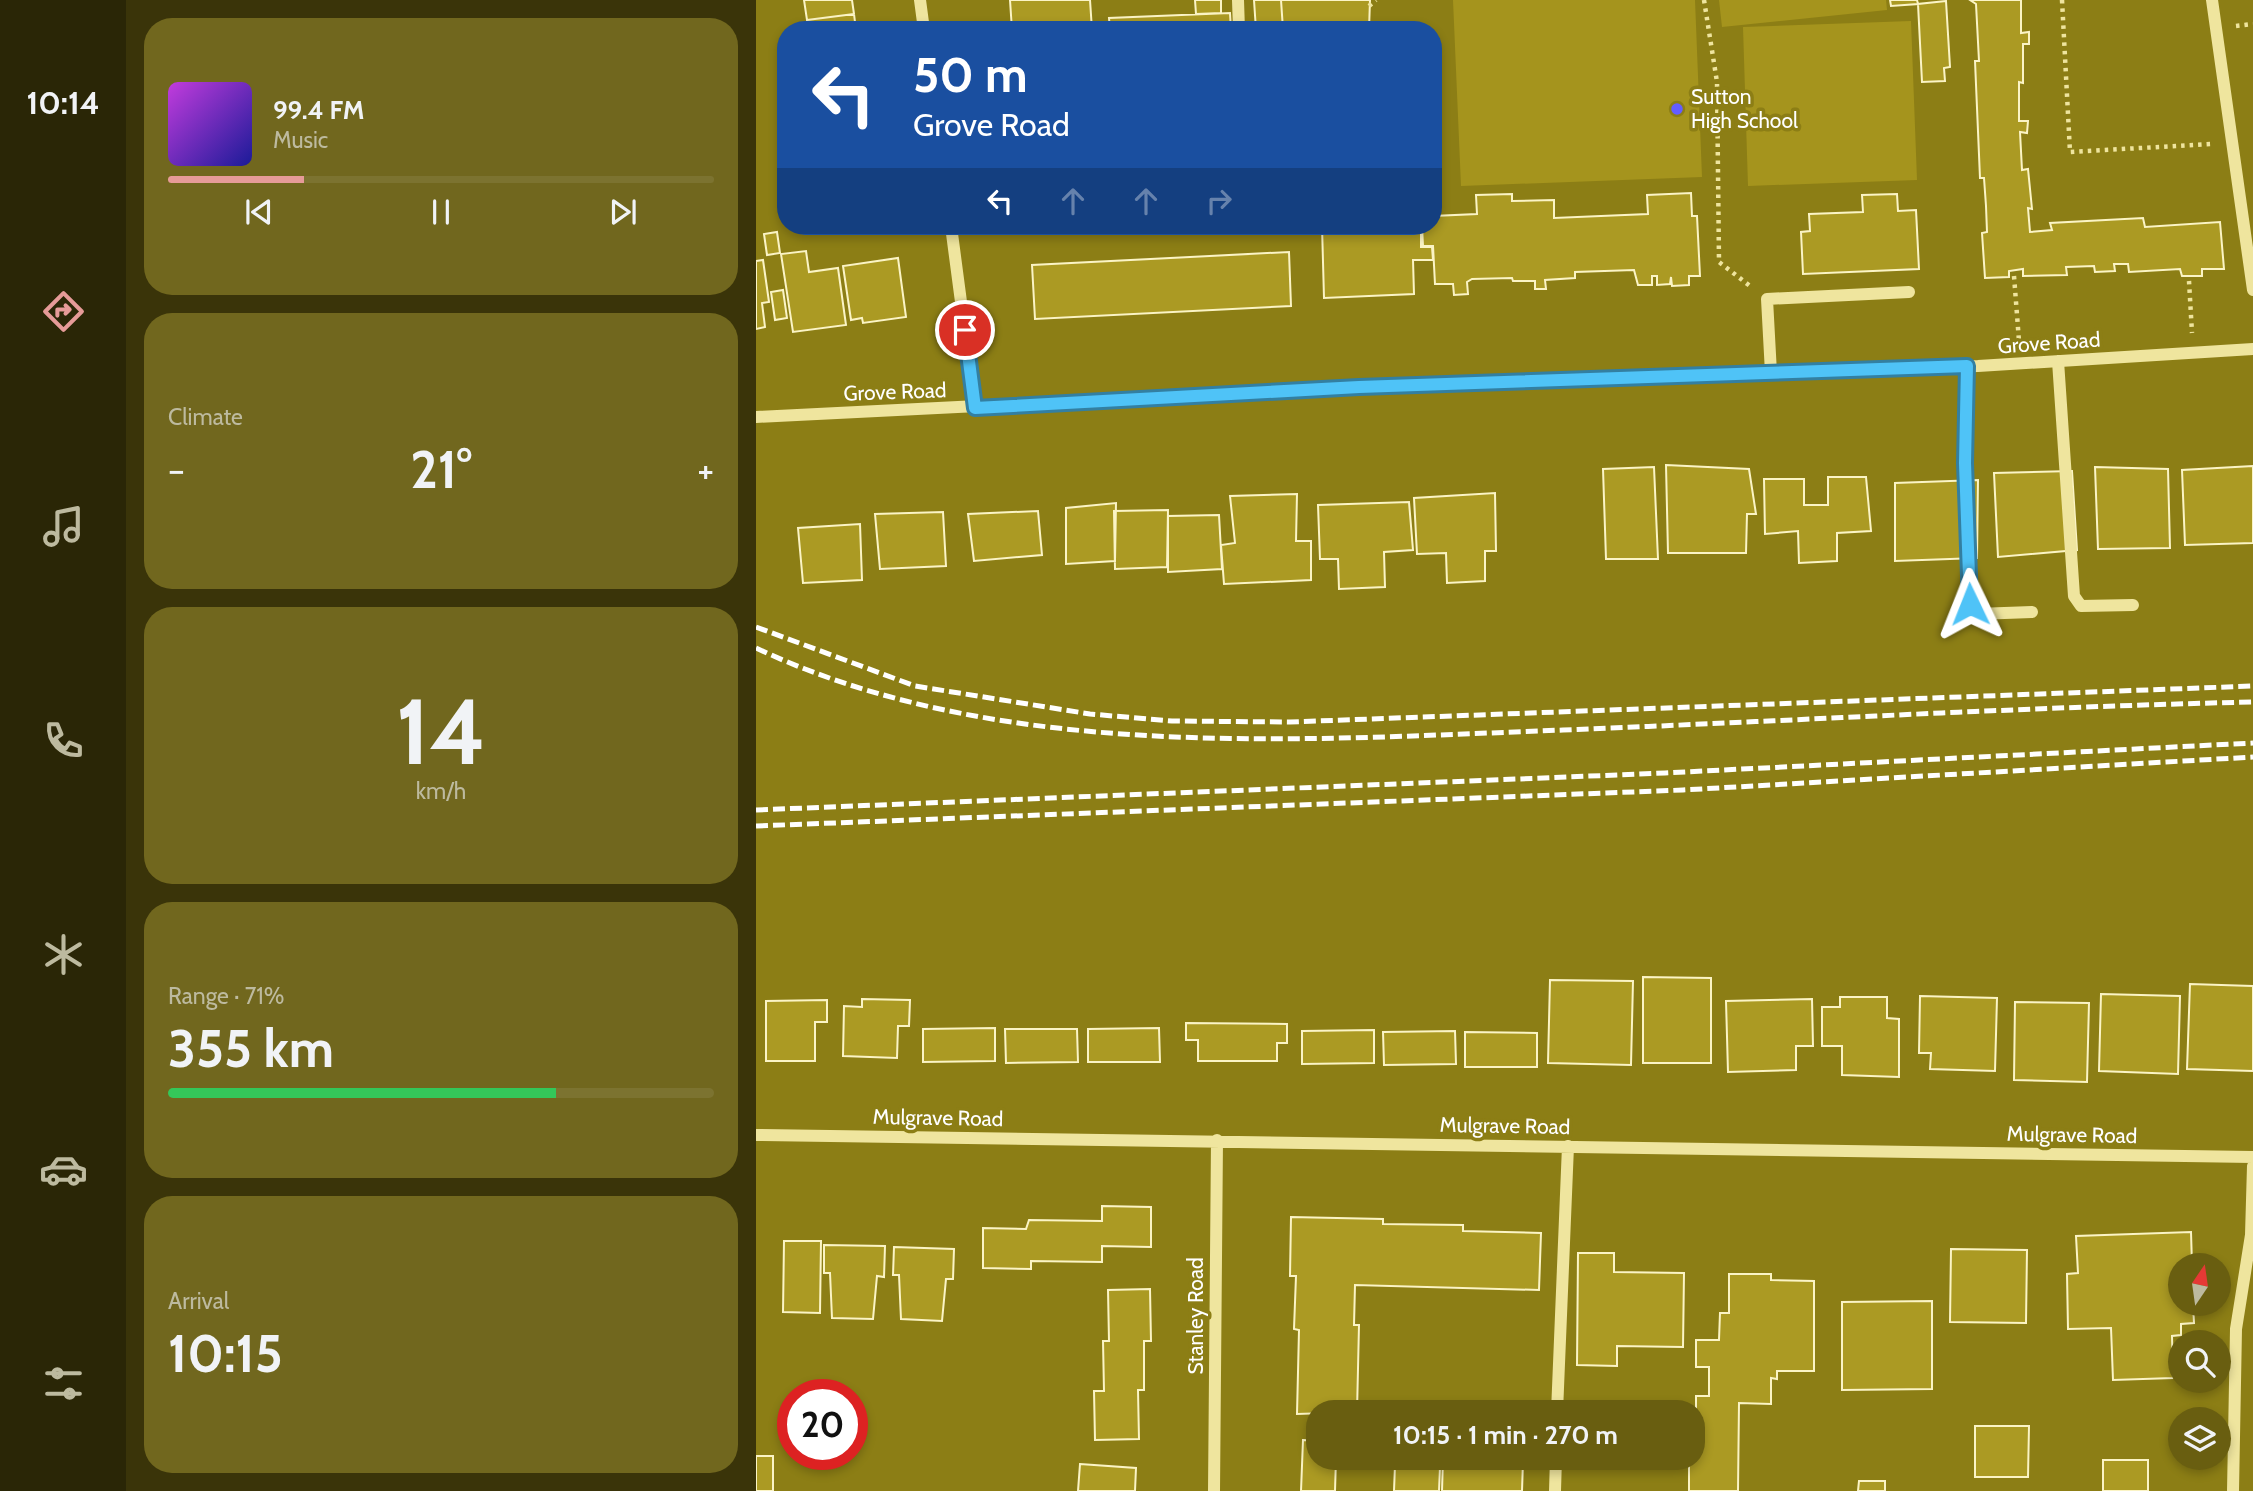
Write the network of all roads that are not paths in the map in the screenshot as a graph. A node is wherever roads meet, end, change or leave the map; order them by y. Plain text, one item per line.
1 (920, 0) edge
2 (1238, 0) edge
3 (2212, 0) edge
4 (923, 21) edge
5 (1239, 21) edge
6 (952, 235) edge
7 (2253, 290) edge
8 (1909, 292) dead end
9 (2253, 349) edge
10 (2058, 361) junction
11 (1967, 366) junction
12 (1770, 373) junction
13 (975, 408) junction
14 (756, 417) edge
15 (2133, 606) dead end
16 (2032, 612) dead end
17 (756, 1135) edge
18 (1217, 1140) junction
19 (1568, 1146) junction
20 (2253, 1157) edge
21 (2253, 1166) edge
22 (1557, 1400) edge
23 (1556, 1470) edge
24 (1214, 1491) edge
25 (1555, 1491) edge
26 (2233, 1491) edge

1 - 4 street
2 - 5 street
3 - 7 street
6 - 13 street
8 - 12 street
9 - 10 street, Grove Road
10 - 11 street, Grove Road
10 - 15 street
11 - 12 street, Grove Road
11 - 16 street
12 - 13 street, Grove Road
13 - 14 street, Grove Road
17 - 18 street, Mulgrave Road
18 - 19 street, Mulgrave Road
18 - 24 street, Stanley Road
19 - 20 street, Mulgrave Road
19 - 22 street
21 - 26 street
23 - 25 street

